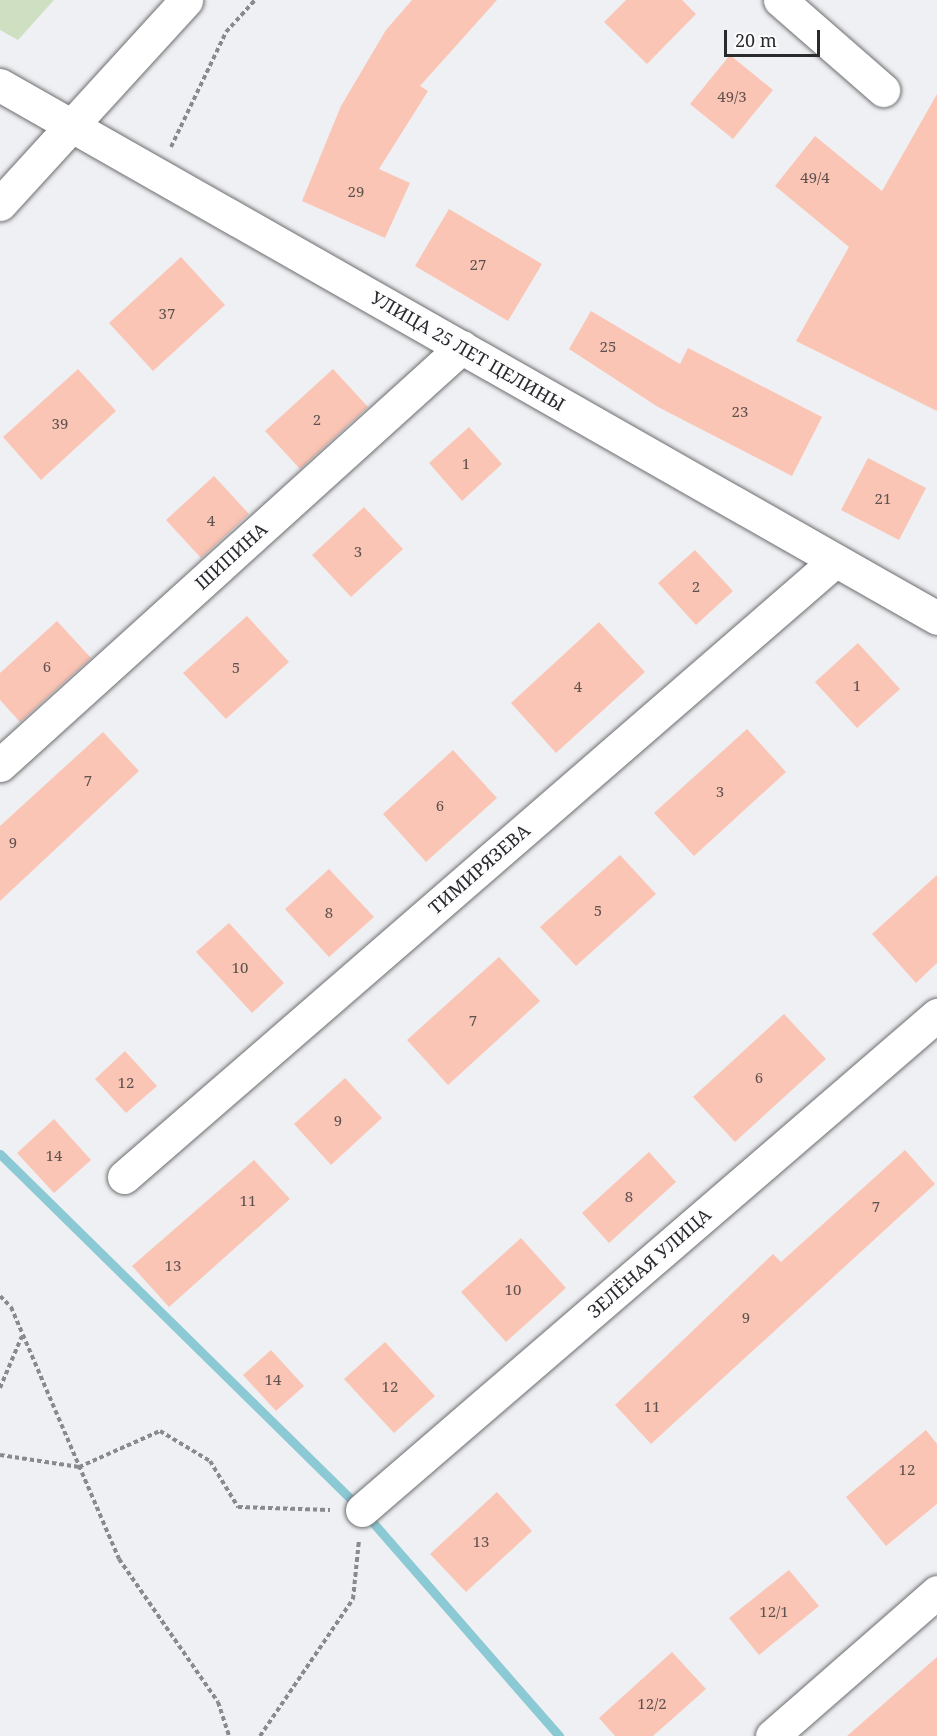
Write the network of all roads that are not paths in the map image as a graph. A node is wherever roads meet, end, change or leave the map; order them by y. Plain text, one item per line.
1 (186, 0) edge
2 (780, 0) edge
3 (0, 85) edge
4 (882, 90) dead end
5 (71, 127) junction
6 (0, 204) edge
7 (462, 347) junction
8 (835, 561) junction
9 (937, 618) edge
10 (0, 765) edge
11 (937, 1015) edge
12 (124, 1177) dead end
13 (362, 1510) road end
14 (937, 1592) edge
15 (772, 1736) edge

1 - 5 street
2 - 4 street
3 - 5 street, УЛИЦА 25 ЛЕТ ЦЕЛИНЫ
5 - 6 street
5 - 7 street, УЛИЦА 25 ЛЕТ ЦЕЛИНЫ
7 - 8 street, УЛИЦА 25 ЛЕТ ЦЕЛИНЫ
7 - 10 street, ШИПИНА
8 - 9 street, УЛИЦА 25 ЛЕТ ЦЕЛИНЫ
8 - 12 street, ТИМИРЯЗЕВА
11 - 13 street, ЗЕЛЁНАЯ УЛИЦА
14 - 15 street

